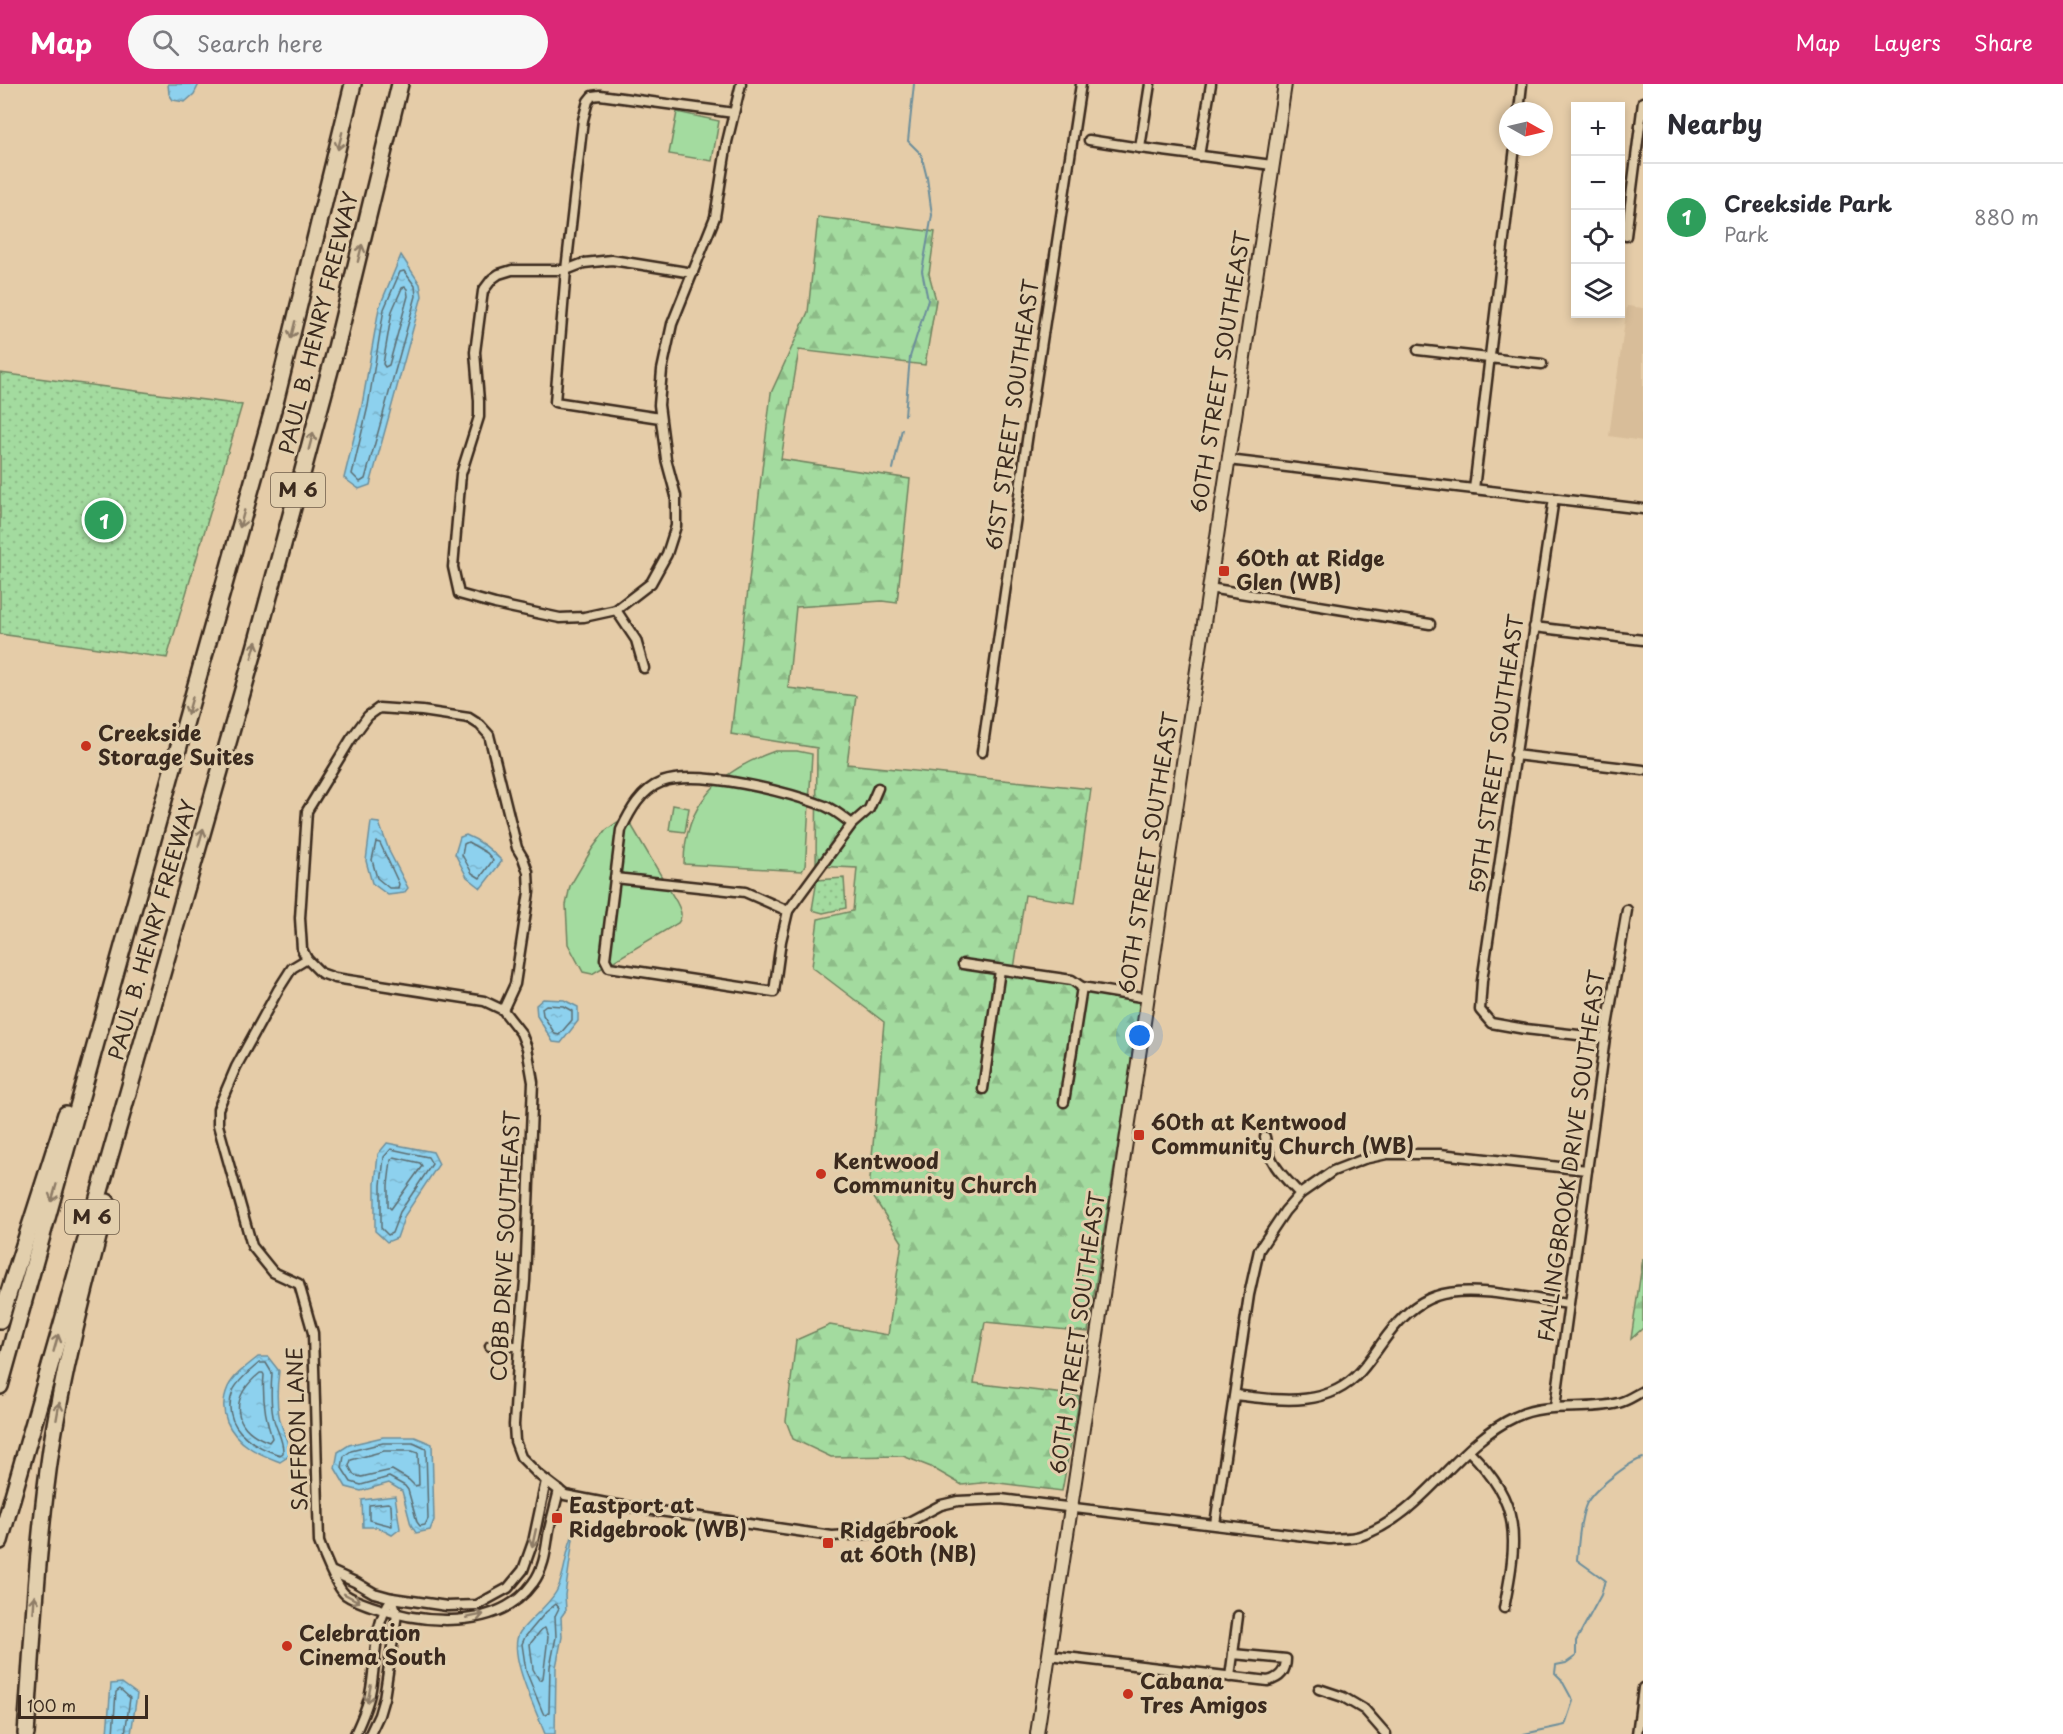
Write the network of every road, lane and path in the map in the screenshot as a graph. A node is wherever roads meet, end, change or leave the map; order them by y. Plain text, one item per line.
1 (353, 84) edge
2 (400, 84) edge
3 (741, 84) edge
4 (1081, 84) edge
5 (1150, 84) edge
6 (1211, 84) edge
7 (1285, 84) edge
8 (1522, 84) edge
9 (1520, 102) edge
10 (1643, 102) edge
11 (734, 113) junction
12 (1089, 140) dead end
13 (1140, 148) junction
14 (1199, 156) junction
15 (1514, 156) edge
16 (1272, 165) junction
17 (1626, 237) dead end
18 (566, 270) junction
19 (693, 273) junction
20 (1418, 350) dead end
21 (1491, 359) junction
22 (1542, 364) dead end
23 (660, 418) junction
24 (1228, 460) junction
25 (1474, 489) junction
26 (1554, 498) junction
27 (1643, 509) edge
28 (1209, 588) junction
29 (616, 610) junction
30 (1430, 624) dead end
31 (1534, 627) junction
32 (1643, 640) edge
33 (644, 668) dead end
34 (982, 752) dead end
35 (1515, 755) junction
36 (1643, 770) edge
37 (878, 788) dead end
38 (165, 793) junction
39 (852, 824) junction
40 (615, 878) junction
41 (185, 894) junction
42 (1627, 910) dead end
43 (788, 911) junction
44 (307, 959) junction
45 (963, 964) dead end
46 (1000, 970) junction
47 (1082, 987) junction
48 (1147, 998) junction
49 (503, 1010) junction
50 (1605, 1038) junction
51 (983, 1089) dead end
52 (1064, 1102) dead end
53 (1265, 1137) dead end
54 (1587, 1170) junction
55 (1300, 1194) junction
56 (1568, 1304) junction
57 (0, 1320) edge
58 (490, 1346) dead end
59 (519, 1346) junction
60 (0, 1386) edge
61 (1643, 1391) edge
62 (1235, 1395) junction
63 (1555, 1407) junction
64 (1469, 1451) junction
65 (546, 1481) junction
66 (559, 1490) junction
67 (1072, 1507) junction
68 (1215, 1524) junction
69 (0, 1541) edge
70 (333, 1572) junction
71 (392, 1598) junction
72 (1504, 1608) dead end
73 (383, 1611) junction
74 (397, 1614) junction
75 (1238, 1616) dead end
76 (1233, 1654) junction
77 (1049, 1655) junction
78 (31, 1663) junction
79 (1230, 1677) junction
80 (1643, 1688) edge
81 (1318, 1689) dead end
82 (26, 1734) edge
83 (33, 1734) edge
84 (355, 1734) edge
85 (370, 1734) edge
86 (1037, 1734) edge
87 (1386, 1734) edge
88 (1637, 1734) edge

1 -> 38 highway, PAUL B. HENRY FREEWAY / M 6
41 -> 2 highway, PAUL B. HENRY FREEWAY / M 6
3 - 11 street
4 - 34 street, 61ST STREET SOUTHEAST
5 - 13 street
6 - 14 street
7 - 16 main road, 60TH STREET SOUTHEAST
8 - 9 street
10 - 17 street
11 - 18 street
11 - 19 street
12 - 13 street
13 - 14 street
14 - 16 street
15 - 21 street
16 - 24 main road, 60TH STREET SOUTHEAST
18 - 19 street
18 - 23 street
18 - 29 street
19 - 23 street
20 - 21 street
21 - 22 street
21 - 25 street
23 - 29 street
24 - 25 street
24 - 28 main road, 60TH STREET SOUTHEAST
25 - 26 street
26 - 27 street
26 - 31 street, 59TH STREET SOUTHEAST
28 - 30 street
28 - 48 main road, 60TH STREET SOUTHEAST
29 - 33 street
31 - 32 street
31 - 35 street, 59TH STREET SOUTHEAST
35 - 36 street
35 - 50 street, 59TH STREET SOUTHEAST
37 - 39 street
38 - 57 highway
38 -> 60 highway, PAUL B. HENRY FREEWAY / M 6
39 - 40 street
39 - 43 street
40 - 43 street
40 - 43 street
69 -> 41 highway, PAUL B. HENRY FREEWAY / M 6
78 -> 41 highway
42 - 50 street, FALLINGBROOK DRIVE SOUTHEAST
44 - 49 street
44 - 49 street
44 - 70 street, SAFFRON LANE
45 - 46 street
46 - 47 street
46 - 51 street
47 - 48 street
47 - 52 street
48 - 67 main road, 60TH STREET SOUTHEAST
49 - 59 street, COBB DRIVE SOUTHEAST
50 - 54 street, FALLINGBROOK DRIVE SOUTHEAST
53 - 55 street
54 - 55 street
54 - 56 street, FALLINGBROOK DRIVE SOUTHEAST
55 - 62 street
56 - 62 street
56 - 63 street, FALLINGBROOK DRIVE SOUTHEAST
58 - 59 street
59 - 65 street, COBB DRIVE SOUTHEAST
61 - 63 street, COBB DRIVE SOUTHEAST
62 - 68 street
63 - 64 street, COBB DRIVE SOUTHEAST
64 - 68 street, COBB DRIVE SOUTHEAST
64 - 72 street
65 - 66 street, COBB DRIVE SOUTHEAST
65 -> 71 street
66 - 67 street, COBB DRIVE SOUTHEAST
74 -> 66 street, SAFFRON LANE
67 - 68 street, COBB DRIVE SOUTHEAST
67 - 77 main road, 60TH STREET SOUTHEAST
70 - 71 street
70 -> 73 street, SAFFRON LANE
71 - 73 street
71 - 74 street
73 - 74 street, SAFFRON LANE
73 -> 84 street
74 - 85 street
75 - 76 street
76 - 79 street
76 - 79 street
77 - 79 street
77 - 86 main road, 60TH STREET SOUTHEAST
78 - 82 highway
78 - 83 highway
80 - 88 street
81 - 87 street

